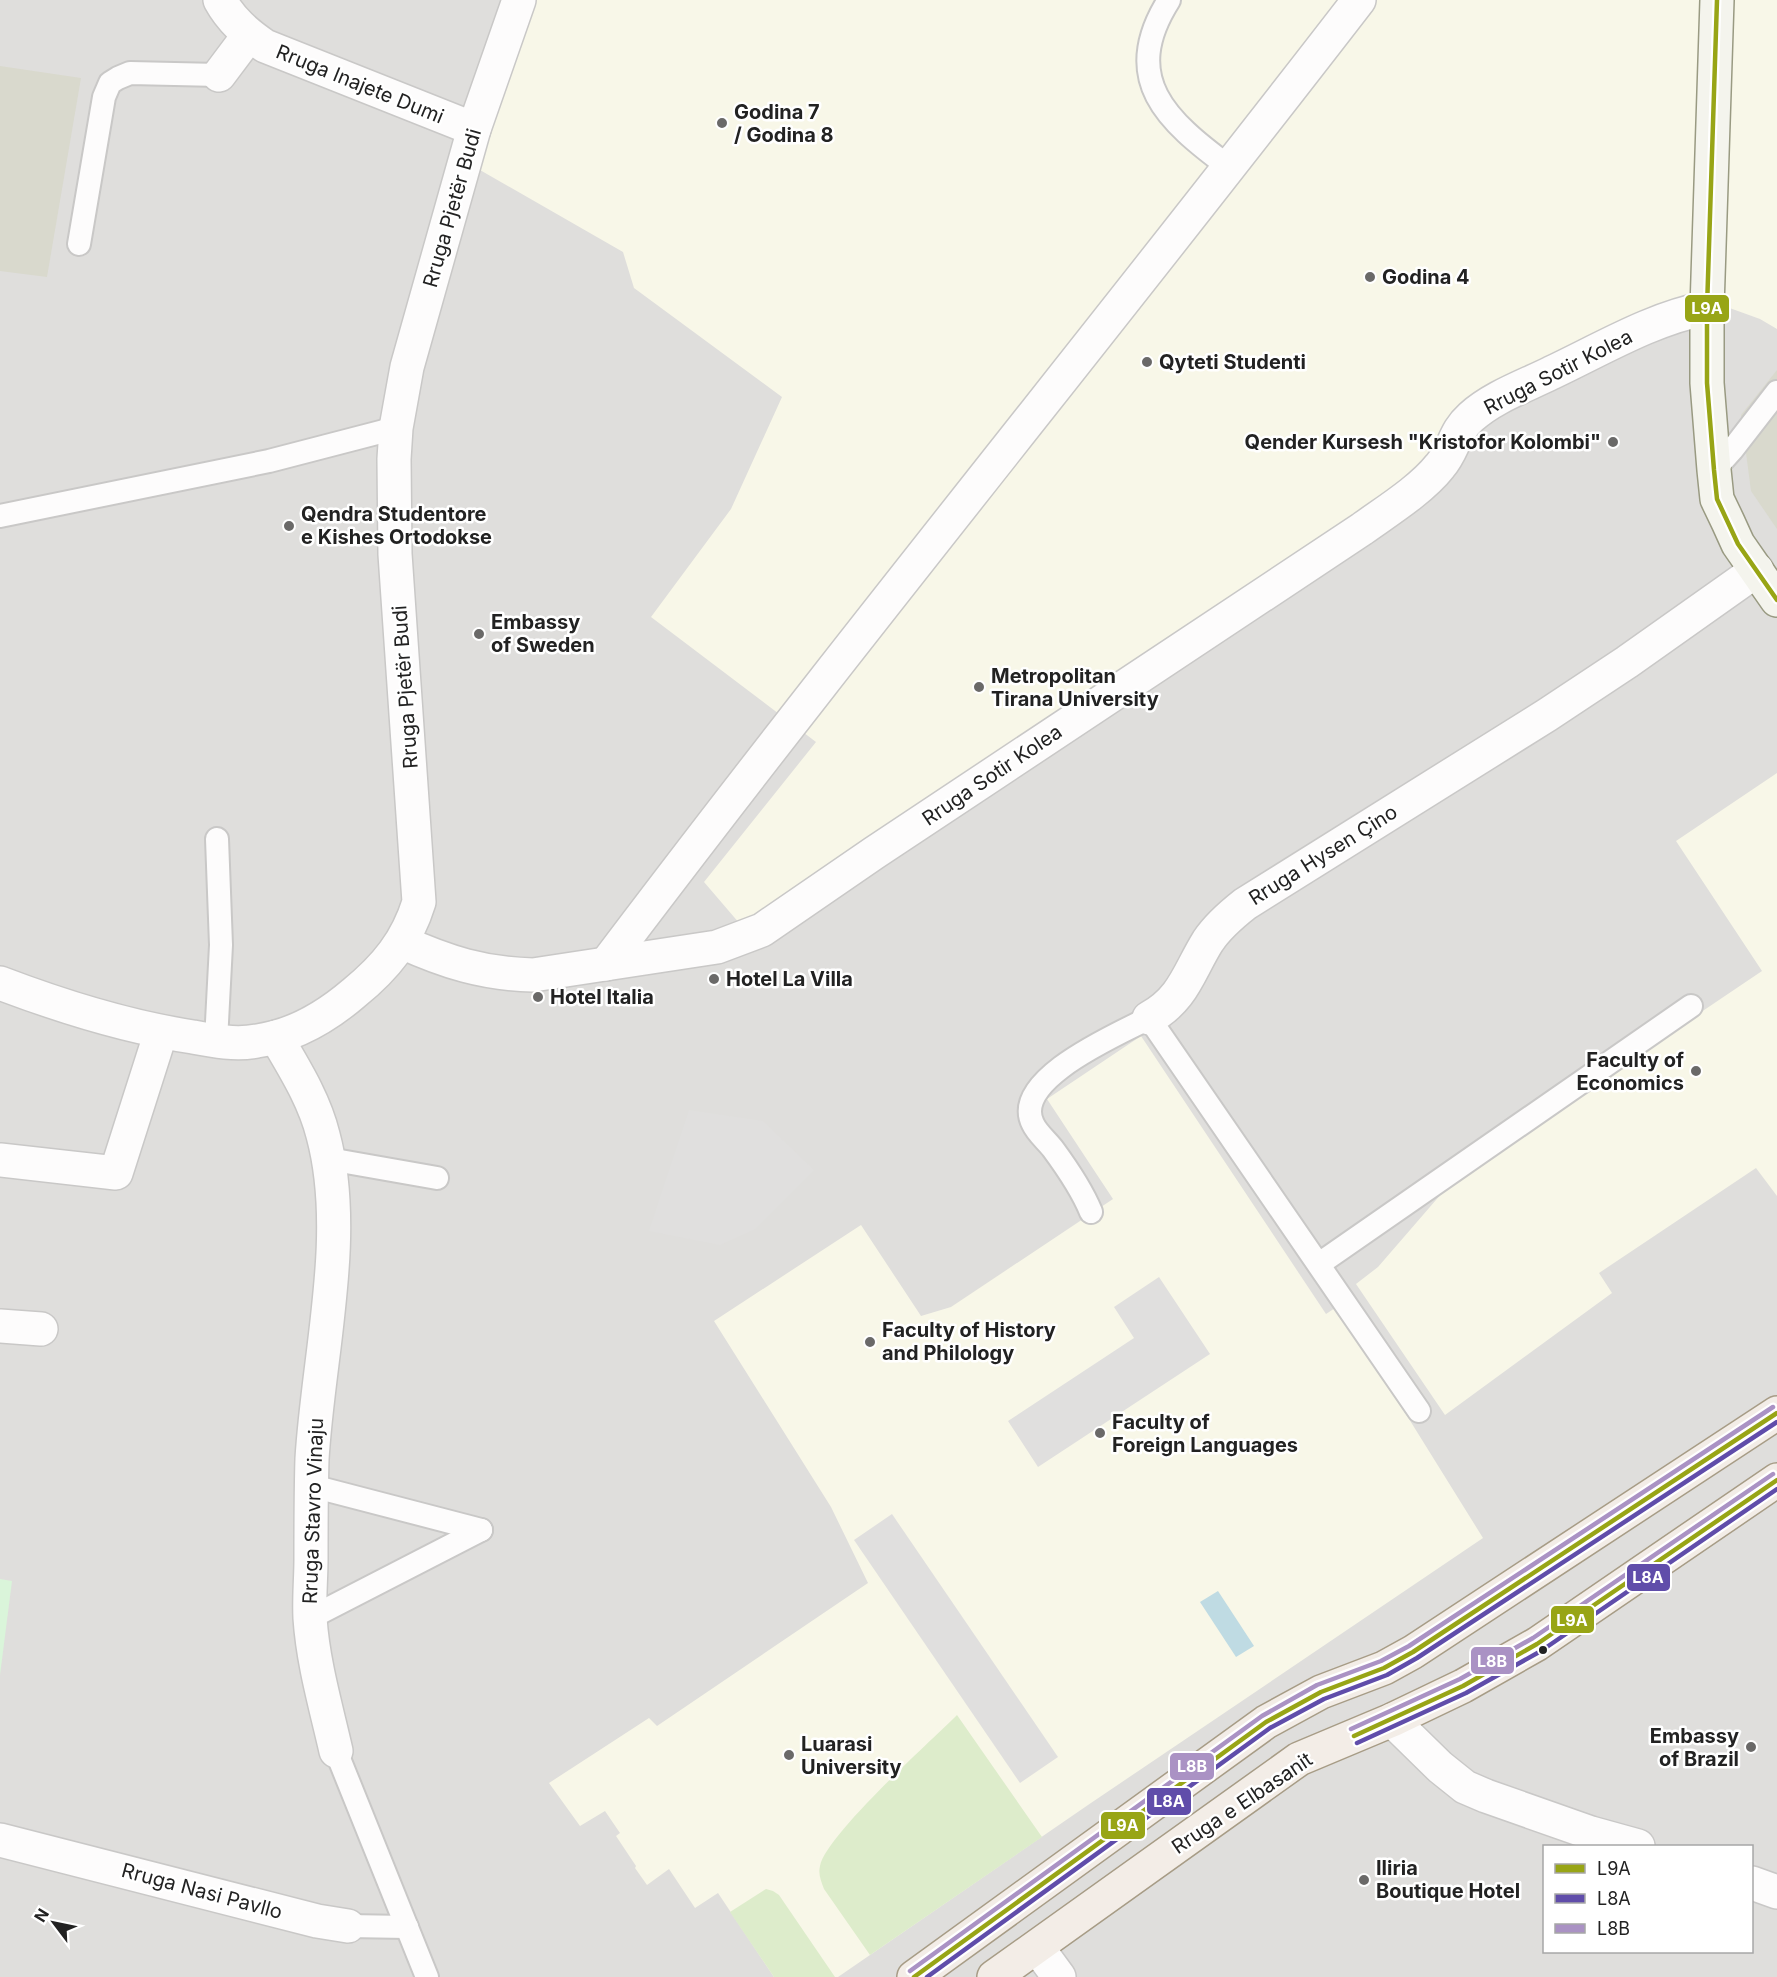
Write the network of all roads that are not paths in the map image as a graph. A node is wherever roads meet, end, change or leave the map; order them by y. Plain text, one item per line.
1 (220, 0) edge
2 (519, 0) edge
3 (1169, 0) edge
4 (1359, 0) edge
5 (1717, 0) edge
6 (249, 35) junction
7 (219, 75) joint
8 (474, 129) junction
9 (1229, 167) junction
10 (79, 244) dead end
11 (1707, 308) junction
12 (1777, 392) edge
13 (396, 428) junction
14 (1714, 470) junction
15 (0, 516) edge
16 (1757, 570) junction
17 (1777, 600) edge
18 (217, 838) dead end
19 (402, 942) junction
20 (606, 964) junction
21 (0, 983) edge
22 (1691, 1006) dead end
23 (1149, 1018) junction
24 (161, 1032) junction
25 (276, 1037) junction
26 (216, 1041) junction
27 (329, 1159) junction
28 (0, 1160) edge
29 (437, 1178) dead end
30 (1092, 1212) dead end
31 (1319, 1264) junction
32 (0, 1326) edge
33 (41, 1329) dead end
34 (1419, 1411) dead end
35 (1777, 1413) edge
36 (1777, 1480) edge
37 (312, 1486) junction
38 (310, 1618) junction
39 (1392, 1720) junction
40 (336, 1751) joint
41 (0, 1840) edge
42 (1635, 1845) edge
43 (1753, 1883) edge
44 (1777, 1892) edge
45 (348, 1926) joint
46 (407, 1927) junction
47 (1036, 1947) junction
48 (427, 1977) edge
49 (914, 1977) edge
50 (994, 1977) edge
51 (1059, 1977) edge

1 - 6 street, Rruga Inajete Dumi
2 - 8 street, Rruga Pjetër Budi
3 - 9 lane
4 - 9 street
5 - 11 street
6 - 7 street
6 - 8 street, Rruga Inajete Dumi
7 - 10 lane
8 - 13 street, Rruga Pjetër Budi
9 - 20 street
11 - 14 street
11 - 20 street, Rruga Sotir Kolea
12 - 14 lane
13 - 15 lane
13 - 19 street, Rruga Pjetër Budi
14 - 16 street
16 - 17 street
16 - 23 street, Rruga Hysen Çino
18 - 26 lane
19 - 20 street, Rruga Sotir Kolea
19 - 25 street, Rruga Pjetër Budi
21 - 24 street, Rruga Pjetër Budi
22 - 31 lane
23 - 30 lane, Rruga Hysen Çino
23 - 31 lane
24 - 26 street, Rruga Pjetër Budi
24 - 28 street
25 - 26 street, Rruga Pjetër Budi
25 - 27 street, Rruga Stavro Vinaju
27 - 29 lane
27 - 37 street, Rruga Stavro Vinaju
31 - 34 lane
32 - 33 street
35 - 49 main road
36 - 39 main road, Rruga e Elbasanit
37 - 38 street, Rruga Stavro Vinaju
37 - 38 lane
38 - 40 street, Rruga Stavro Vinaju
39 - 42 street
39 - 47 main road, Rruga e Elbasanit
40 - 46 lane, Rruga Stavro Vinaju
41 - 45 street, Rruga Nasi Pavllo
43 - 44 street
45 - 46 lane, Rruga Nasi Pavllo
46 - 48 lane, Rruga Stavro Vinaju
47 - 50 main road, Rruga e Elbasanit
47 - 51 street

